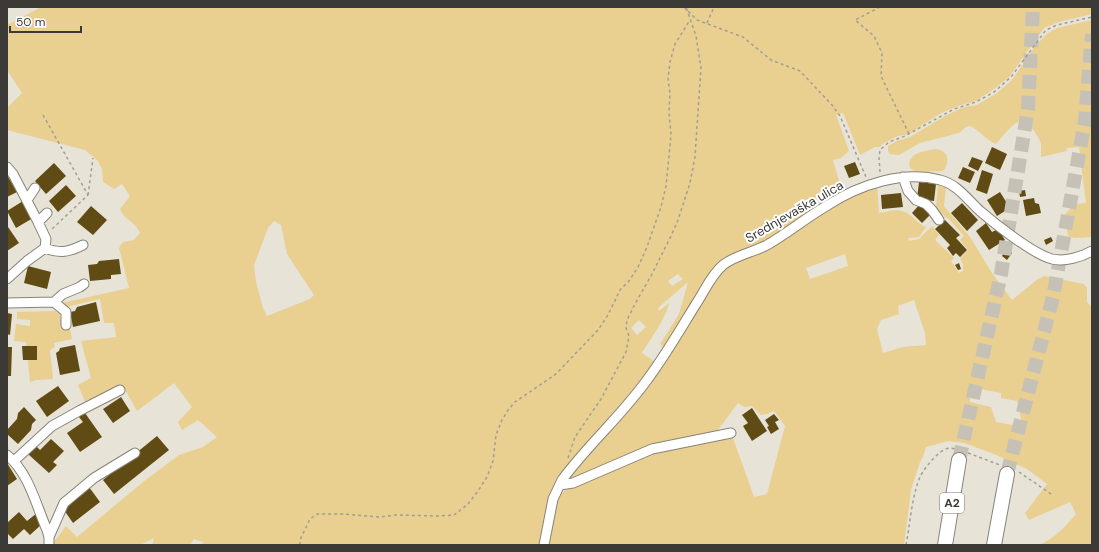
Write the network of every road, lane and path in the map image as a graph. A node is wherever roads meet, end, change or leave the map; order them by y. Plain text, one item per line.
1 (714, 7) edge
2 (880, 7) edge
3 (686, 8) edge
4 (1092, 17) edge
5 (690, 20) junction
6 (707, 23) junction
7 (43, 115) dead end
8 (909, 134) junction
9 (93, 158) dead end
10 (10, 173) edge
11 (903, 177) junction
12 (880, 182) junction
13 (870, 186) junction
14 (35, 188) dead end
15 (88, 196) junction
16 (27, 200) junction
17 (47, 213) dead end
18 (939, 220) dead end
19 (38, 222) junction
20 (46, 243) junction
21 (83, 245) dead end
22 (1092, 251) edge
23 (7, 279) edge
24 (84, 284) dead end
25 (54, 302) junction
26 (7, 303) edge
27 (66, 325) dead end
28 (120, 390) dead end
29 (731, 433) dead end
30 (135, 453) dead end
31 (10, 458) edge
32 (959, 460) tunnel mouth
33 (1007, 474) tunnel mouth
34 (566, 476) junction
35 (560, 485) junction
36 (49, 541) edge
37 (300, 545) edge
38 (544, 545) edge
39 (945, 545) edge
40 (994, 545) edge

1 - 6 path
2 - 8 path
3 - 5 path
3 - 6 path
4 - 8 path
5 - 34 path
5 - 37 path
6 - 13 path
7 - 15 path
8 - 12 path
9 - 15 path
10 - 16 street
11 - 12 street, Srednjevaška ulica
11 - 18 street
11 - 22 street, Srednjevaška ulica
12 - 13 street, Srednjevaška ulica
13 - 34 street, Srednjevaška ulica
14 - 16 street
15 - 20 path
16 - 19 street
17 - 19 street
19 - 20 street
20 - 21 street
20 - 23 street
24 - 25 street
25 - 26 street
25 - 27 street
28 - 31 street
29 - 35 street
30 - 36 street
31 - 36 street
32 - 39 highway, A2
33 - 40 highway
34 - 35 street, Srednjevaška ulica
35 - 38 street, Srednjevaška ulica

